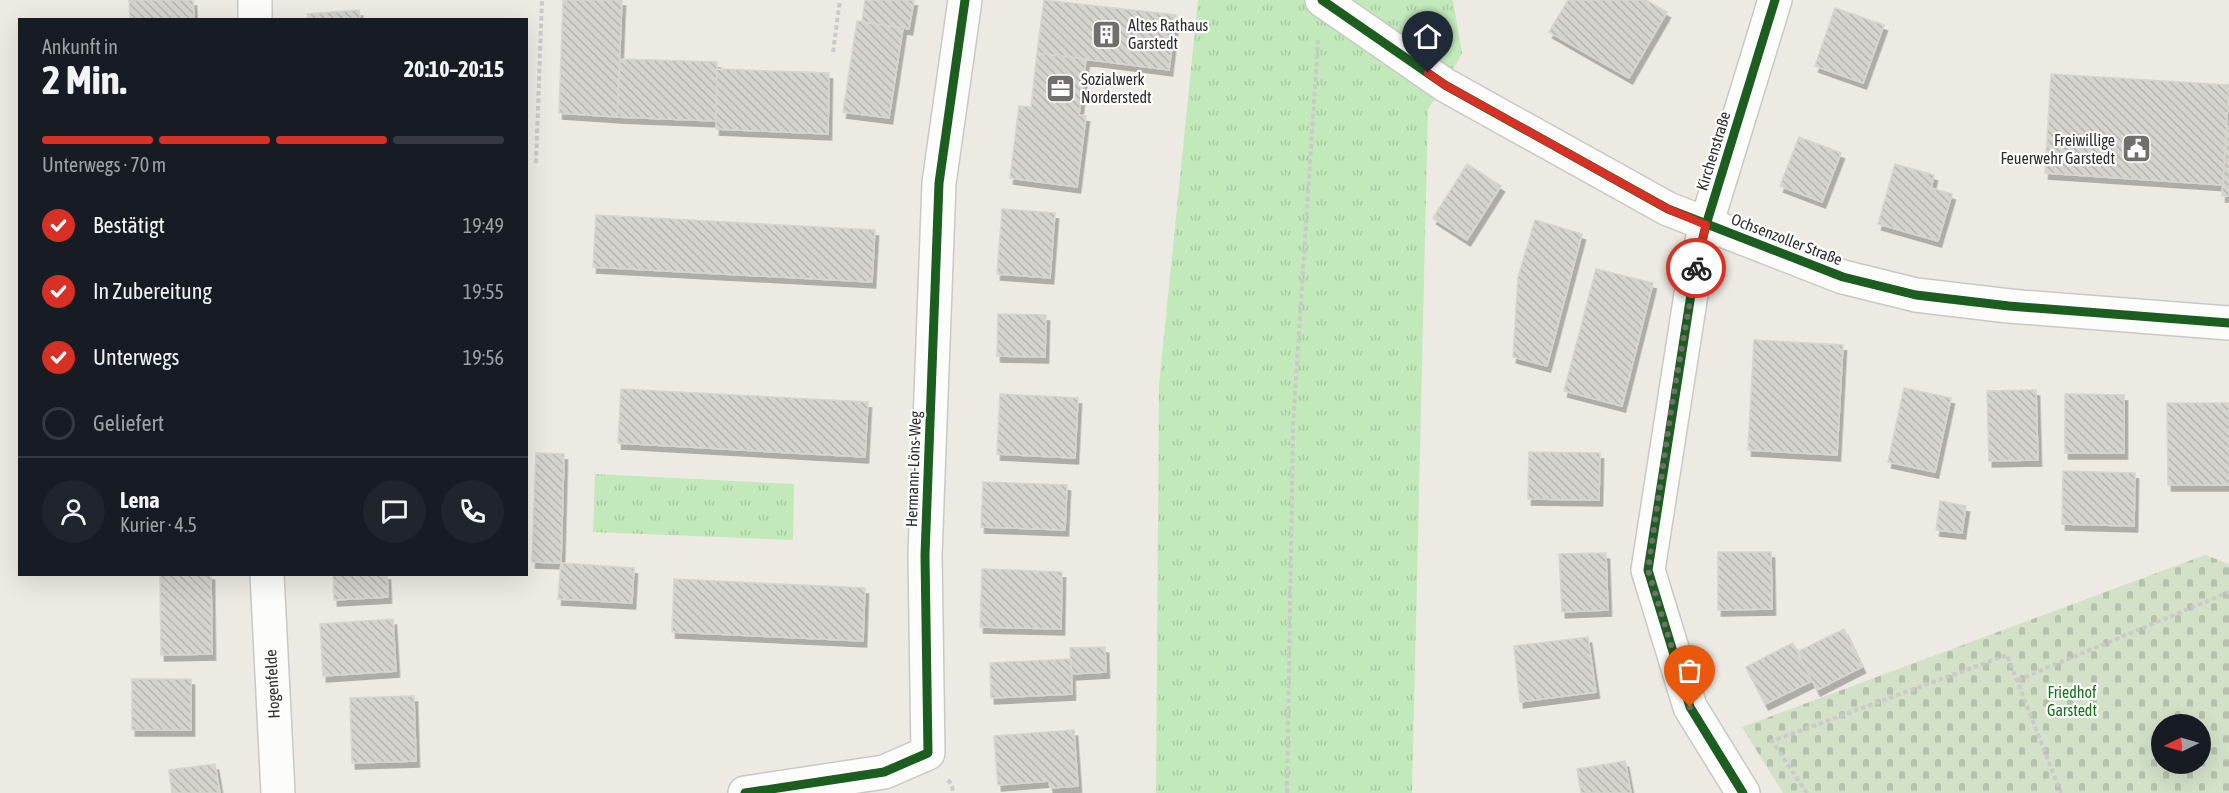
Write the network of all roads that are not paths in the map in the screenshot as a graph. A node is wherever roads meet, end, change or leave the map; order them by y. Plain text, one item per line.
1 (255, 0) edge
2 (965, 0) edge
3 (1322, 0) edge
4 (1775, 0) edge
5 (255, 18) edge
6 (1706, 225) junction
7 (2229, 323) edge
8 (267, 576) edge
9 (278, 793) edge
10 (745, 793) edge
11 (1743, 793) edge

1 - 5 street
2 - 10 street, Hermann-Löns-Weg
3 - 6 street, Ochsenzoller Straße
4 - 6 street, Kirchenstraße
6 - 7 street, Ochsenzoller Straße
6 - 11 street, Kirchenstraße
8 - 9 street, Hogenfelde

